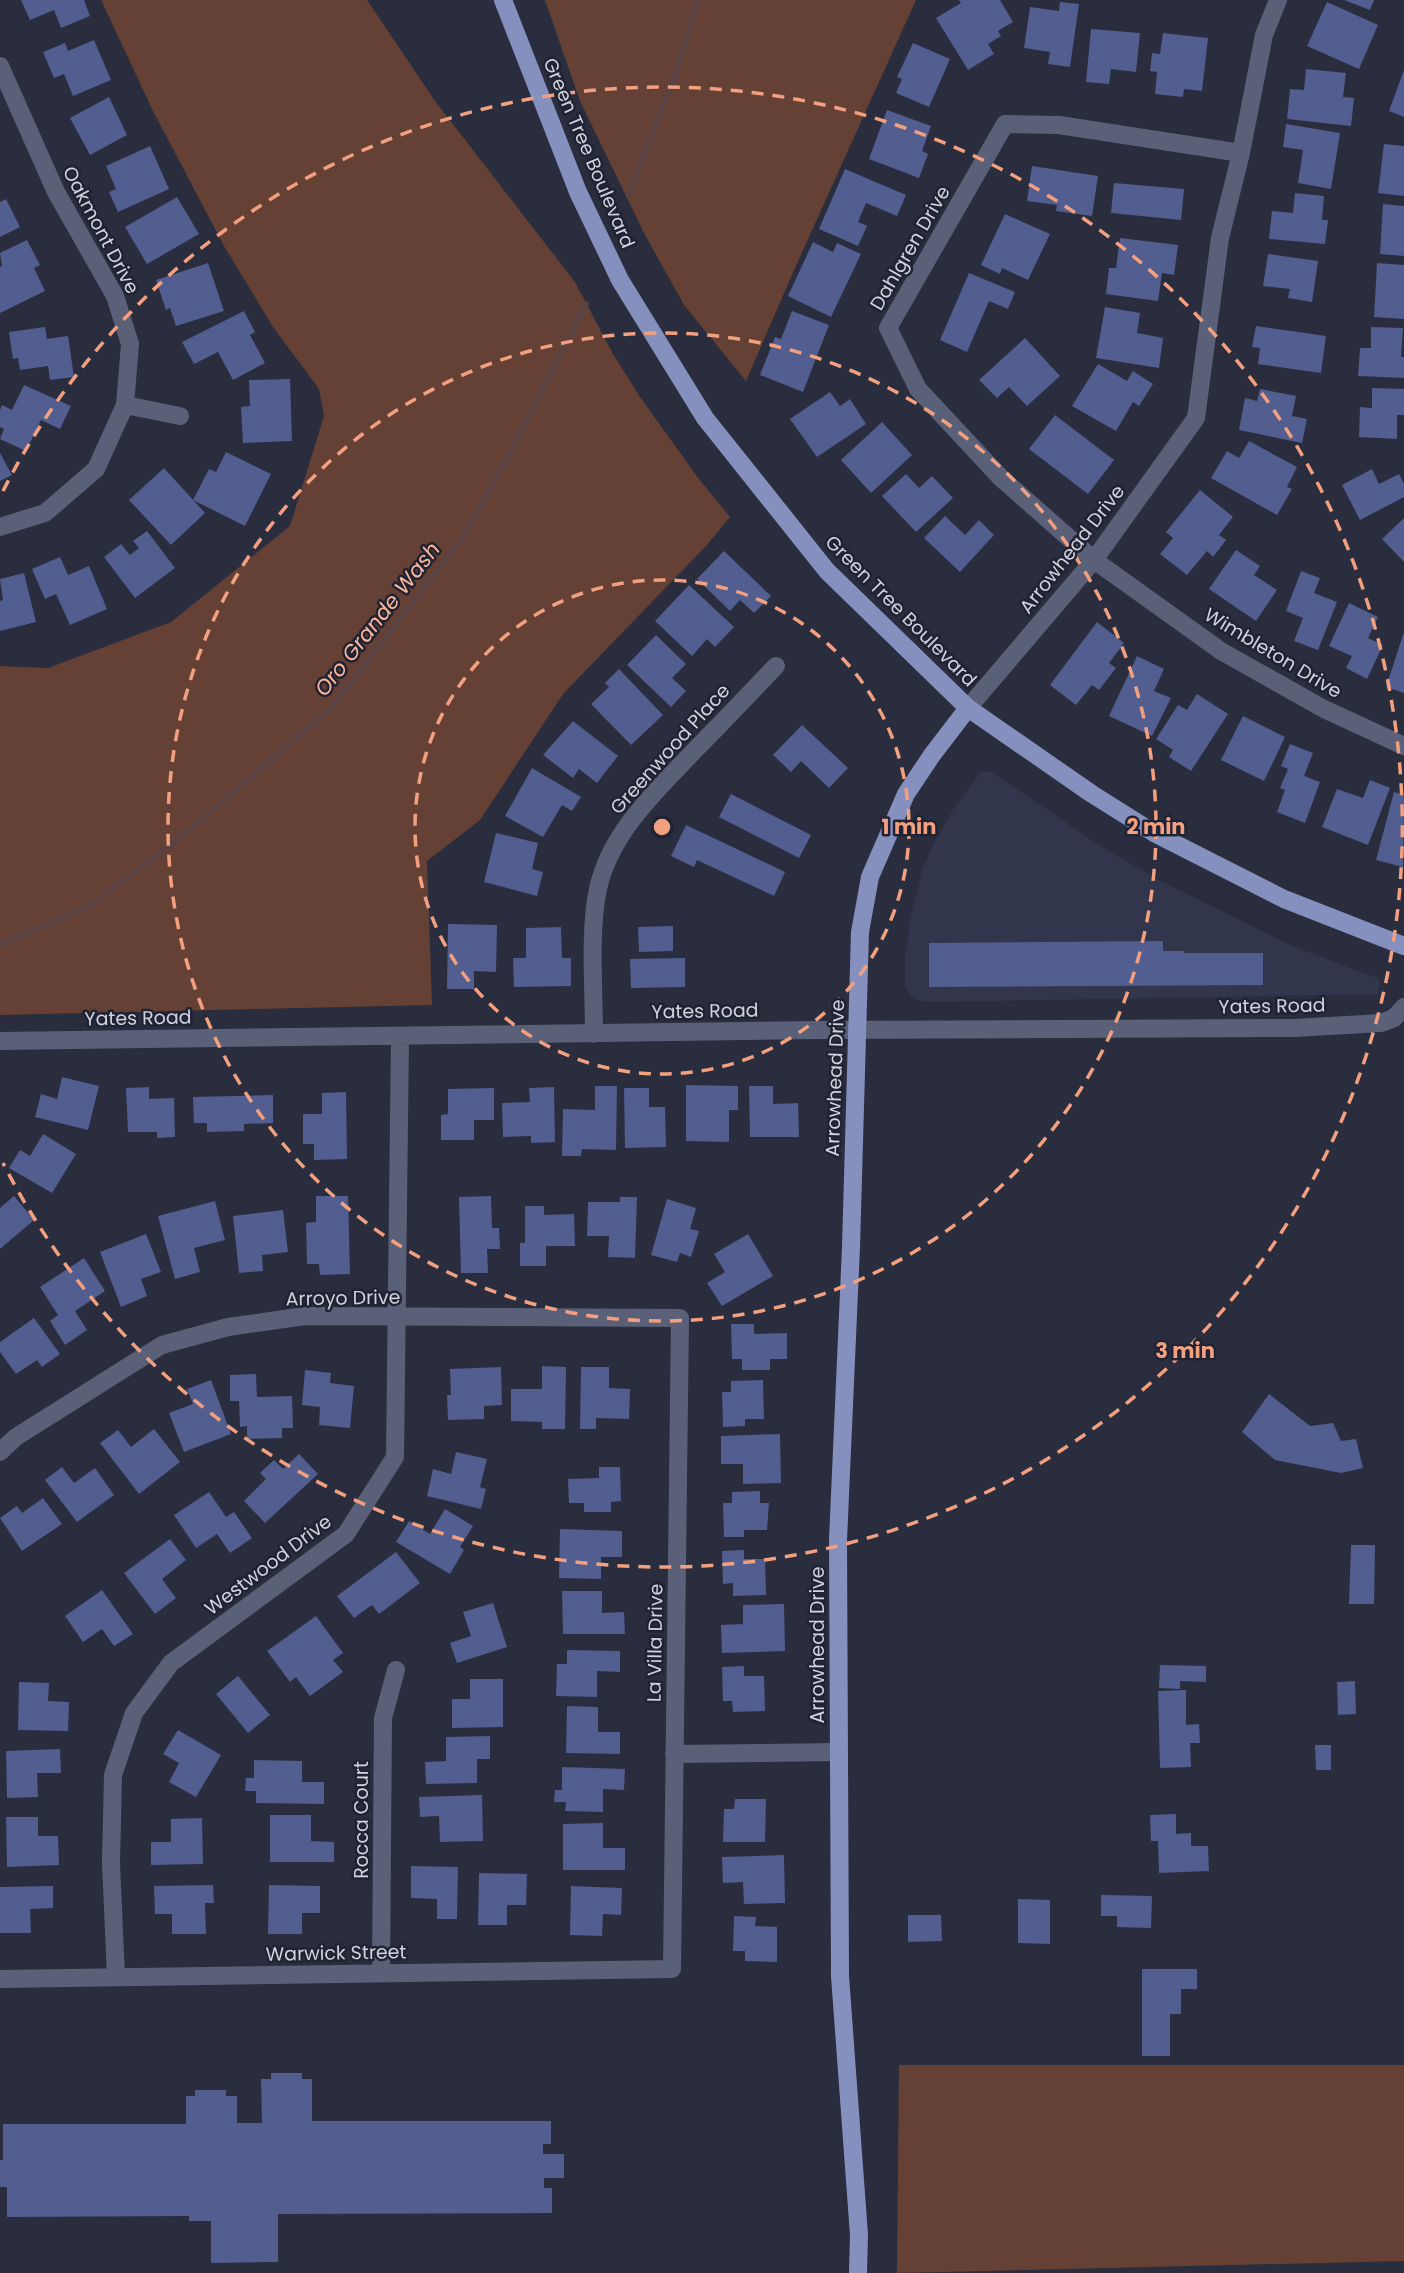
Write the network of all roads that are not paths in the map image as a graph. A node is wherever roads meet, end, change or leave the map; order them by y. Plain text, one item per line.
1 (503, 0) edge
2 (1278, 0) edge
3 (0, 66) edge
4 (1241, 153) junction
5 (125, 405) junction
6 (180, 416) dead end
7 (0, 527) edge
8 (1094, 560) junction
9 (776, 666) dead end
10 (968, 708) junction
11 (1404, 746) edge
12 (1404, 946) edge
13 (1404, 1007) edge
14 (858, 1030) junction
15 (594, 1034) junction
16 (400, 1037) junction
17 (0, 1041) edge
18 (398, 1317) junction
19 (681, 1318) joint
20 (0, 1452) edge
21 (396, 1670) dead end
22 (838, 1752) junction
23 (674, 1754) junction
24 (672, 1969) joint
25 (381, 1973) junction
26 (116, 1977) junction
27 (0, 1979) edge
28 (859, 2273) edge

1 - 10 main road, Green Tree Boulevard
2 - 4 street, Arrowhead Drive
3 - 5 street, Oakmont Drive
4 - 8 street, Arrowhead Drive
4 - 8 street, Dahlgren Drive
5 - 6 street
5 - 7 street, Oakmont Drive
8 - 10 street, Arrowhead Drive
8 - 11 street, Wimbleton Drive
9 - 15 street, Greenwood Place
10 - 12 main road, Green Tree Boulevard
10 - 14 main road, Arrowhead Drive
13 - 14 street, Yates Road
14 - 15 street, Yates Road
14 - 22 main road, Arrowhead Drive
15 - 16 street, Yates Road
16 - 17 street, Yates Road
16 - 18 street, Westwood Drive
18 - 19 street, Arroyo Drive
18 - 20 street, Arroyo Drive
18 - 26 street, Westwood Drive
19 - 23 street, La Villa Drive
21 - 25 street, Rocca Court
22 - 23 street
22 - 28 main road, Arrowhead Drive
23 - 24 street, La Villa Drive
24 - 25 street, Warwick Street
25 - 26 street, Warwick Street
26 - 27 street, Warwick Street

